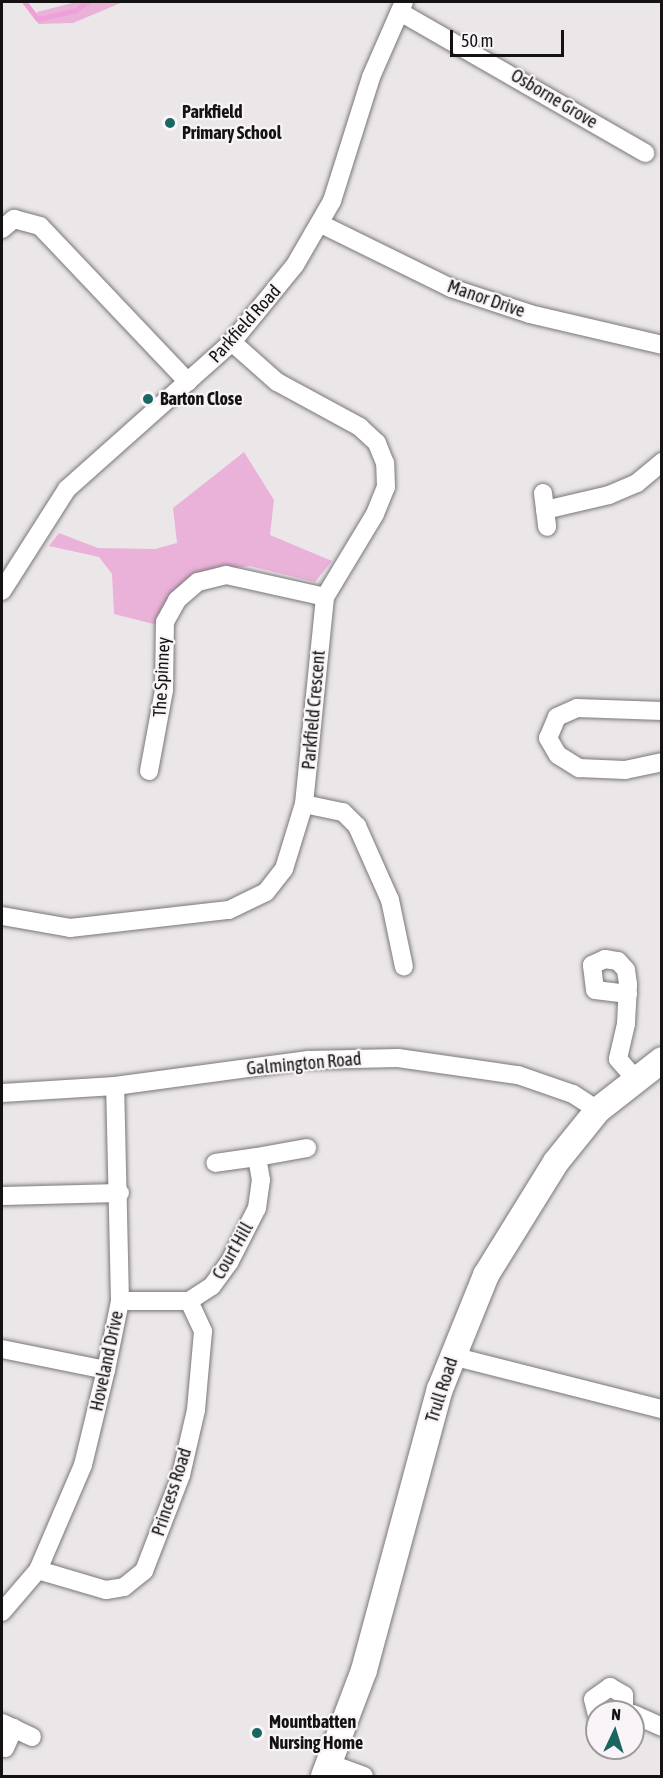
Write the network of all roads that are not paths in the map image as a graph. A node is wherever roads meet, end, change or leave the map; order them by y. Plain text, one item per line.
1 (402, 7) edge
2 (645, 153) dead end
3 (321, 224) junction
4 (2, 229) edge
5 (232, 342) junction
6 (662, 345) edge
7 (188, 382) junction
8 (662, 462) edge
9 (545, 510) dead end
10 (2, 591) edge
11 (325, 597) junction
12 (662, 711) edge
13 (662, 762) edge
14 (149, 771) dead end
15 (304, 804) junction
16 (2, 916) edge
17 (402, 967) dead end
18 (628, 994) dead end
19 (662, 1060) edge
20 (638, 1082) junction
21 (115, 1086) junction
22 (2, 1093) edge
23 (598, 1110) junction
24 (313, 1147) dead end
25 (257, 1157) junction
26 (211, 1162) dead end
27 (120, 1193) junction
28 (2, 1196) edge
29 (120, 1300) junction
30 (189, 1301) junction
31 (2, 1349) edge
32 (452, 1356) junction
33 (106, 1370) junction
34 (662, 1409) edge
35 (38, 1570) junction
36 (2, 1612) edge
37 (593, 1700) edge
38 (625, 1700) edge
39 (645, 1720) edge
40 (8, 1726) edge
41 (662, 1727) edge
42 (32, 1737) dead end
43 (5, 1748) dead end
44 (328, 1770) edge
45 (364, 1776) edge

1 - 2 street, Osborne Grove
1 - 3 street, Parkfield Road
3 - 5 street, Parkfield Road
3 - 6 street, Manor Drive
4 - 7 street
5 - 7 street, Parkfield Road
5 - 11 street, Parkfield Crescent
7 - 10 street, Parkfield Road
8 - 9 street
11 - 14 street, The Spinney
11 - 15 street, Parkfield Crescent
12 - 13 street
15 - 16 street, Parkfield Crescent
15 - 17 street
18 - 20 street
19 - 20 street, Trull Road
20 - 23 street, Trull Road
21 - 22 street, Galmington Road
21 - 23 street, Galmington Road
21 - 27 street, Hoveland Drive
23 - 32 street, Trull Road
24 - 25 street
25 - 26 street
25 - 30 street, Court Hill
27 - 28 street
27 - 29 street, Hoveland Drive
29 - 30 street
29 - 33 street, Hoveland Drive
30 - 35 street, Princess Road
31 - 33 street
32 - 34 street
32 - 44 street, Trull Road
33 - 35 street, Hoveland Drive
35 - 36 street, Hoveland Drive
37 - 38 street
39 - 41 street
40 - 42 street
40 - 43 street
44 - 45 street

